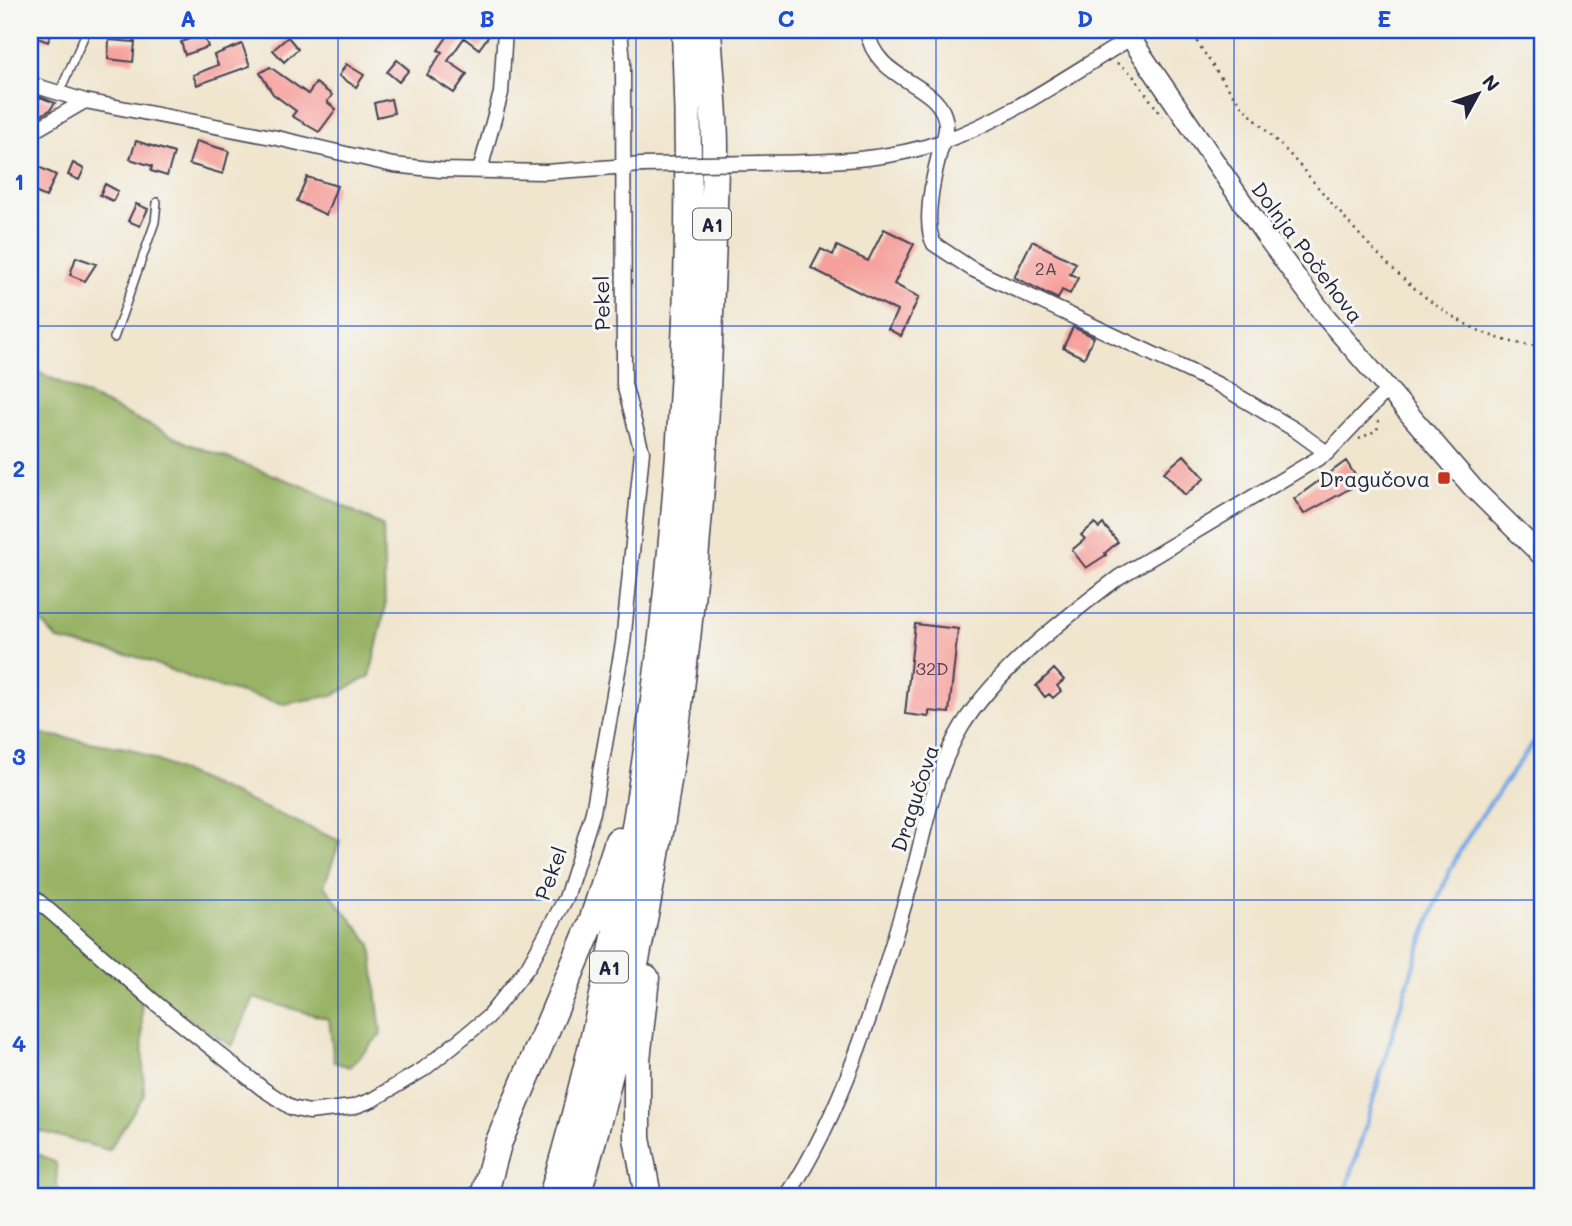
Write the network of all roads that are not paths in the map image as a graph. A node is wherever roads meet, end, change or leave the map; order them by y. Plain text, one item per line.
1 (87, 30) edge
2 (505, 30) edge
3 (620, 30) edge
4 (685, 30) edge
5 (708, 30) edge
6 (867, 30) edge
7 (1128, 34) edge
8 (30, 84) edge
9 (59, 93) junction
10 (85, 101) junction
11 (30, 133) edge
12 (943, 141) junction
13 (622, 167) junction
14 (480, 170) junction
15 (157, 202) dead end
16 (114, 338) dead end
17 (1387, 390) junction
18 (1327, 453) junction
19 (1542, 556) edge
20 (651, 733) junction
21 (663, 818) junction
22 (30, 894) edge
23 (484, 1196) edge
24 (552, 1196) edge
25 (577, 1196) edge
26 (648, 1196) edge
27 (787, 1196) edge

1 - 9 lane
2 - 14 street
3 - 13 street, Pekel
4 - 20 highway, A1
5 - 21 highway, A1
6 - 12 street
7 - 12 street
7 - 17 main road, Dolnja Počehova
8 - 9 street
9 - 10 street
10 - 11 street
10 - 14 street
12 - 13 street, bridge
12 - 18 street
13 - 14 street
13 - 22 street, Pekel
15 - 16 lane
17 - 18 street, Dragučova
17 - 19 main road, Dolnja Počehova
18 - 27 street, Dragučova
20 - 23 highway
20 - 24 highway, A1
21 - 25 highway, A1
21 - 26 highway

